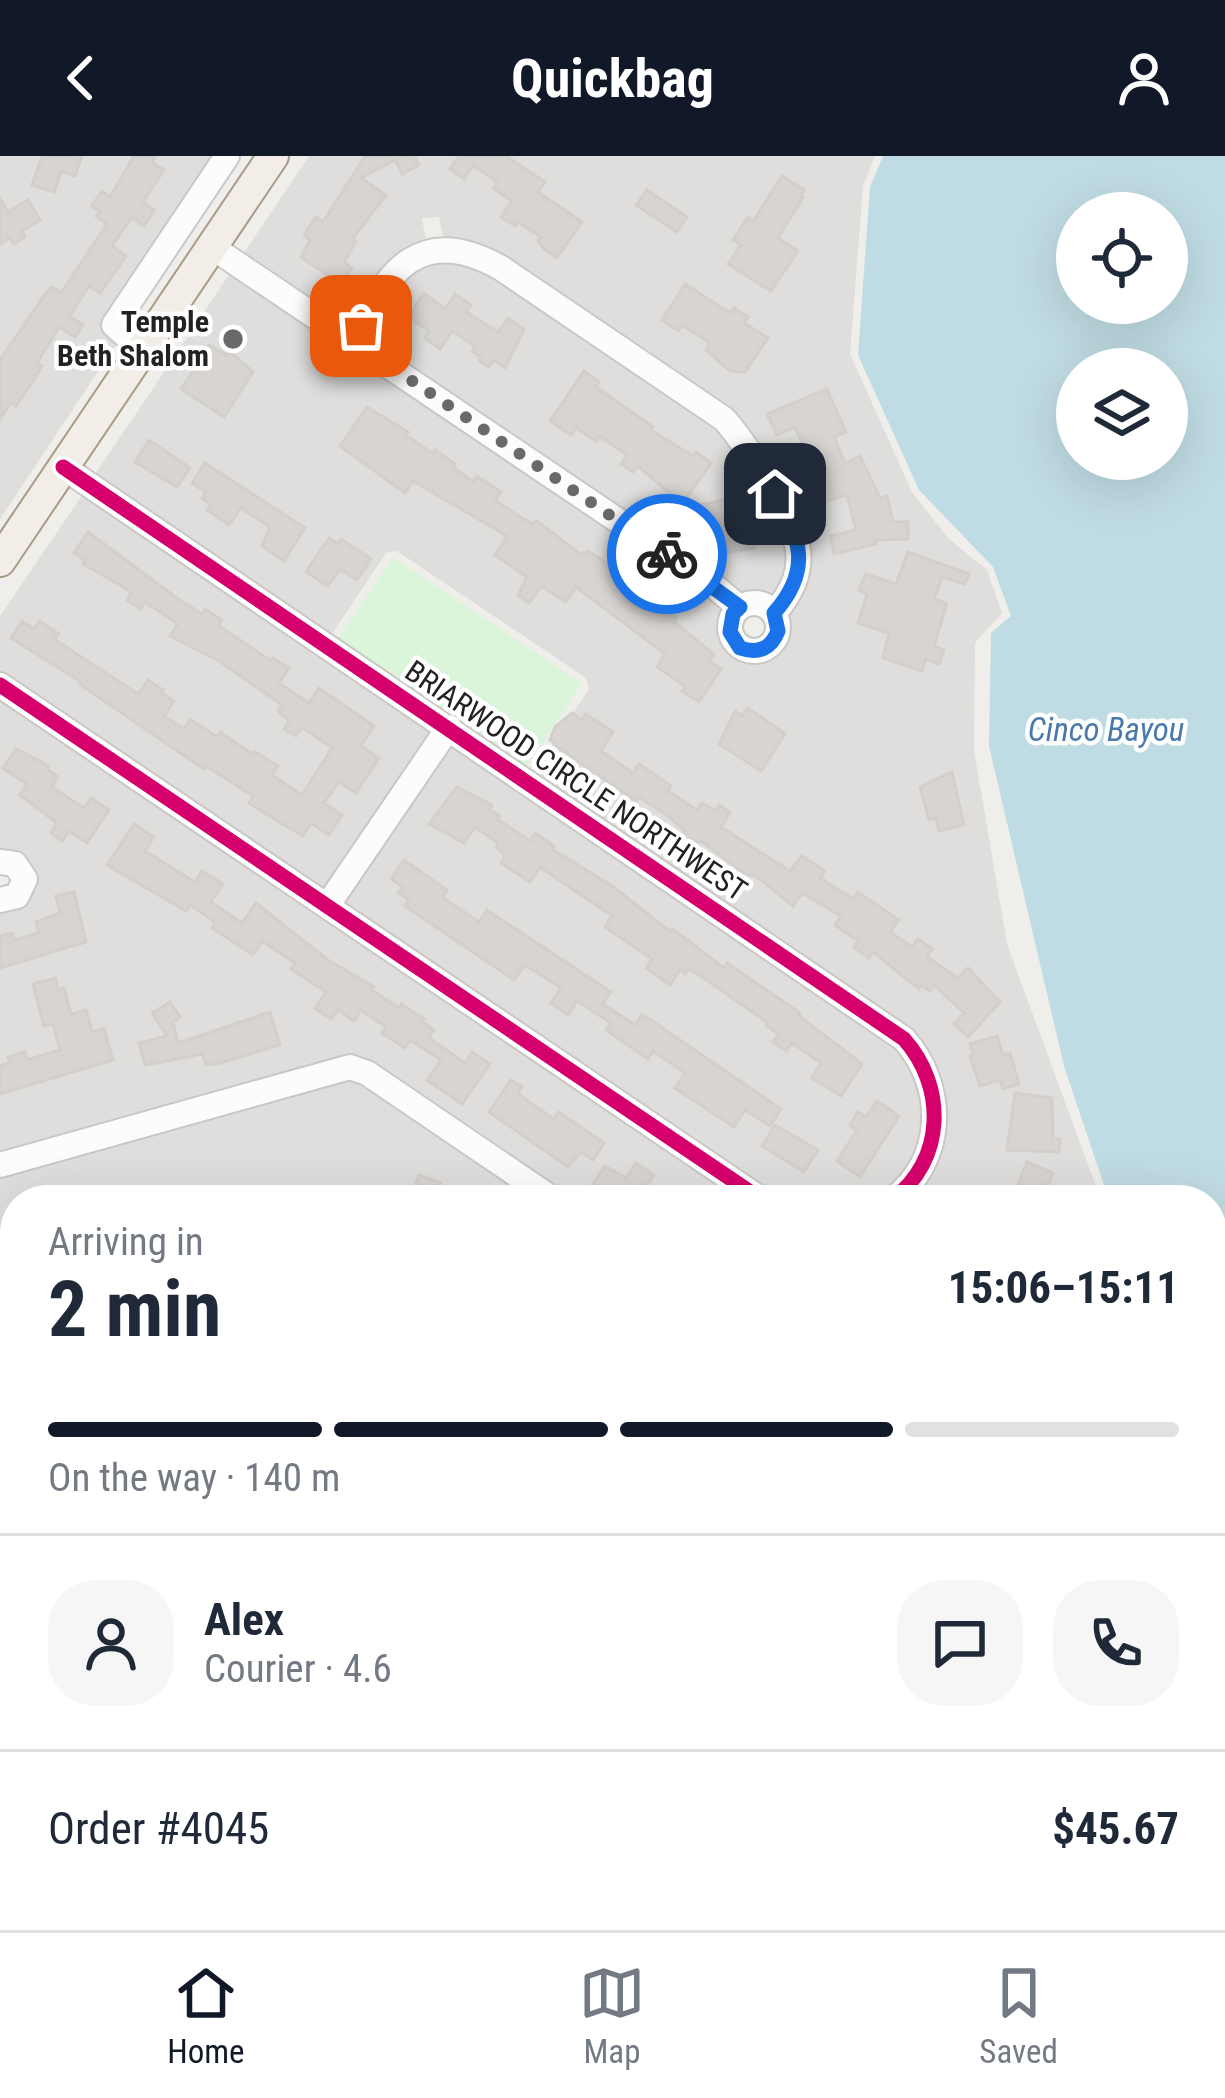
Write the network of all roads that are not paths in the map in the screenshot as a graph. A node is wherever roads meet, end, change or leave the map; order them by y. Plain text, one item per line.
1 (227, 156) edge
2 (273, 156) edge
3 (212, 247) junction
4 (355, 342) junction
5 (142, 350) junction
6 (63, 467) junction
7 (0, 561) edge
8 (740, 607) junction
9 (774, 613) junction
10 (0, 685) edge
11 (449, 727) junction
12 (0, 862) edge
13 (0, 900) edge
14 (327, 906) junction
15 (0, 1165) edge
16 (532, 1185) edge
17 (740, 1185) edge
18 (906, 1185) edge

1 - 5 street
2 - 3 main road
3 - 4 street
3 - 5 main road
4 - 8 street
4 - 9 street
5 - 6 main road
6 - 7 main road
6 - 11 street, BRIARWOOD CIRCLE NORTHWEST
8 - 9 street
8 - 9 street
10 - 14 street
11 - 14 street
11 - 18 street, BRIARWOOD CIRCLE NORTHWEST
12 - 13 street
14 - 17 street
15 - 16 street

